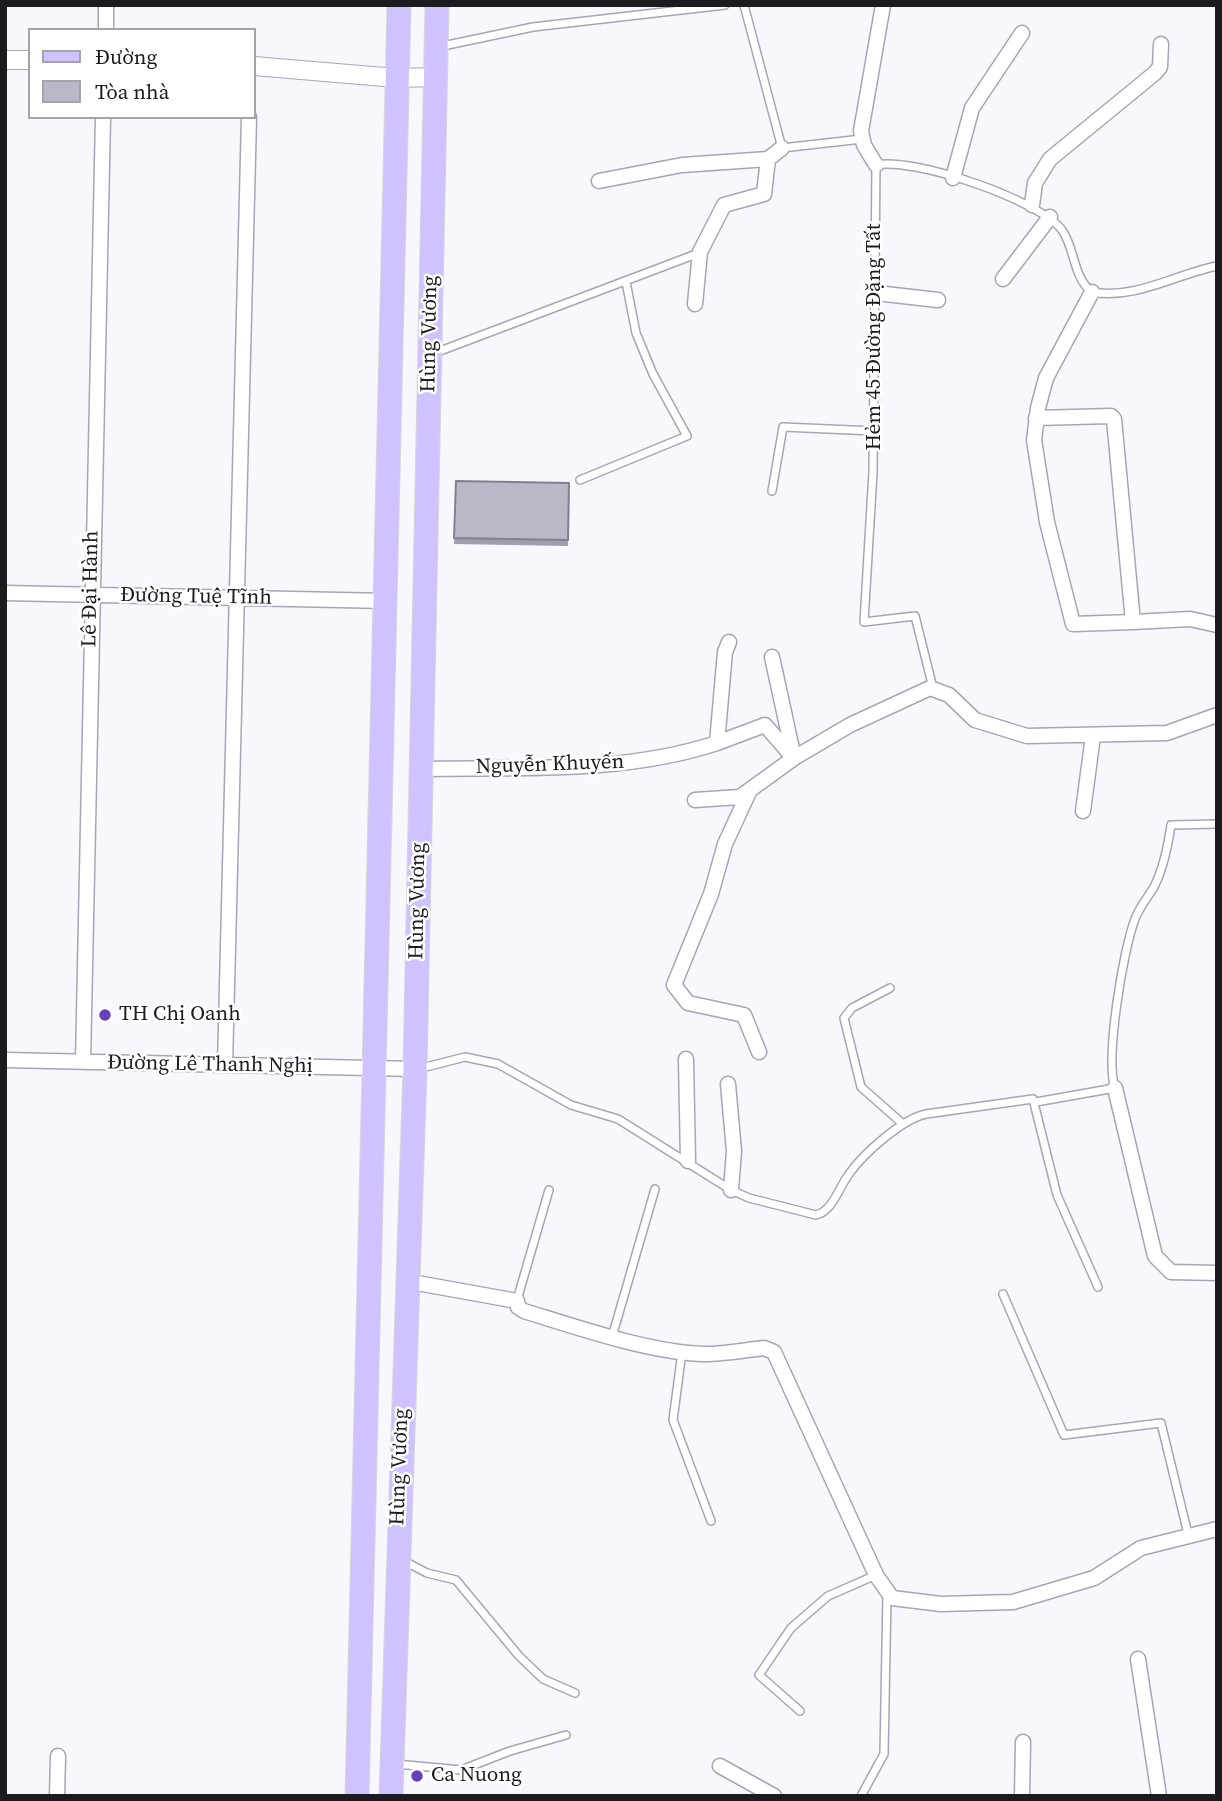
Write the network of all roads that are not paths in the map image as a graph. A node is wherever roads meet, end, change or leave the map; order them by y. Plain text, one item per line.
1 (106, 5) edge
2 (399, 5) edge
3 (437, 5) edge
4 (724, 5) edge
5 (744, 5) edge
6 (883, 5) edge
7 (106, 28) edge
8 (1022, 33) dead end
9 (1161, 44) dead end
10 (435, 48) junction
11 (5, 60) edge
12 (28, 61) edge
13 (256, 66) edge
14 (435, 77) junction
15 (396, 78) junction
16 (103, 119) edge
17 (248, 119) edge
18 (862, 139) junction
19 (782, 148) junction
20 (768, 159) junction
21 (876, 165) junction
22 (953, 178) junction
23 (599, 181) dead end
24 (1032, 205) junction
25 (1050, 217) junction
26 (700, 252) junction
27 (1217, 266) edge
28 (1003, 279) dead end
29 (626, 282) junction
30 (1092, 292) junction
31 (876, 293) junction
32 (938, 300) dead end
33 (695, 304) dead end
34 (430, 355) junction
35 (1036, 418) junction
36 (874, 431) junction
37 (580, 480) dead end
38 (772, 491) dead end
39 (5, 593) edge
40 (91, 595) junction
41 (237, 598) junction
42 (387, 601) junction
43 (1133, 622) junction
44 (1217, 625) edge
45 (730, 642) dead end
46 (772, 657) dead end
47 (934, 688) junction
48 (1217, 715) edge
49 (1093, 736) junction
50 (718, 743) junction
51 (794, 758) junction
52 (420, 769) junction
53 (749, 792) junction
54 (695, 800) dead end
55 (1083, 811) dead end
56 (1217, 824) edge
57 (890, 988) dead end
58 (759, 1052) dead end
59 (686, 1059) dead end
60 (5, 1060) edge
61 (83, 1062) junction
62 (225, 1065) junction
63 (373, 1068) junction
64 (415, 1069) junction
65 (728, 1084) dead end
66 (1115, 1088) junction
67 (1036, 1102) junction
68 (903, 1124) junction
69 (688, 1161) junction
70 (655, 1189) dead end
71 (549, 1190) dead end
72 (730, 1190) junction
73 (1217, 1273) edge
74 (405, 1281) junction
75 (1098, 1287) dead end
76 (1003, 1294) dead end
77 (517, 1301) junction
78 (612, 1337) junction
79 (682, 1351) junction
80 (711, 1521) dead end
81 (1217, 1529) edge
82 (1188, 1534) junction
83 (362, 1555) junction
84 (397, 1557) junction
85 (876, 1575) junction
86 (887, 1595) junction
87 (1138, 1660) dead end
88 (575, 1693) dead end
89 (800, 1711) dead end
90 (566, 1735) dead end
91 (1023, 1742) dead end
92 (58, 1756) dead end
93 (392, 1764) junction
94 (720, 1766) dead end
95 (57, 1796) edge
96 (357, 1796) edge
97 (391, 1796) edge
98 (774, 1796) edge
99 (861, 1796) edge
100 (1022, 1796) edge
101 (1159, 1796) edge

1 - 7 street
2 - 15 main road, Hùng Vương
3 - 10 main road, Hùng Vương
4 - 10 lane
5 - 19 lane
6 - 18 street
8 - 22 street
9 - 24 street
10 - 14 main road, Hùng Vương
11 - 12 street
13 - 15 street
14 - 15 street
14 - 34 main road, Hùng Vương
15 - 42 main road, Hùng Vương
16 - 40 street, Lê Đại Hành
17 - 41 street
18 - 19 lane
18 - 21 street, Hẻm 45 Đường Đặng Tất
19 - 20 street
20 - 23 street
20 - 26 street
21 - 22 lane
21 - 31 lane, Hẻm 45 Đường Đặng Tất
22 - 24 lane
24 - 25 lane
25 - 28 street
25 - 30 lane
26 - 29 lane
26 - 33 street
27 - 30 lane
29 - 34 lane
29 - 37 lane
30 - 35 street
31 - 32 street
31 - 36 lane, Hẻm 45 Đường Đặng Tất
34 - 52 main road, Hùng Vương
35 - 43 street
35 - 43 street
36 - 38 lane
36 - 47 lane, Hẻm 45 Đường Đặng Tất
39 - 40 street, Đường Tuệ Tĩnh
40 - 41 street, Đường Tuệ Tĩnh
40 - 61 street, Lê Đại Hành
41 - 42 street, Đường Tuệ Tĩnh
41 - 62 street
42 - 63 main road, Hùng Vương
43 - 44 street
45 - 50 street
46 - 51 street
47 - 49 street
47 - 51 street
48 - 49 street
49 - 55 street
50 - 51 street, Nguyễn Khuyến
50 - 52 street, Nguyễn Khuyến
51 - 53 street
52 - 64 main road, Hùng Vương
53 - 54 street
53 - 58 street
56 - 66 lane
57 - 68 lane
59 - 69 street
60 - 61 street, Đường Lê Thanh Nghị
61 - 62 street, Đường Lê Thanh Nghị
62 - 63 street, Đường Lê Thanh Nghị
63 - 64 street, Đường Lê Thanh Nghị
63 - 83 main road, Hùng Vương
64 - 69 lane
64 - 74 main road, Hùng Vương
65 - 72 street
66 - 67 lane
66 - 73 street
67 - 68 lane
67 - 75 lane
68 - 72 lane
69 - 72 lane
70 - 78 lane
71 - 77 lane
74 - 77 street
74 - 84 main road, Hùng Vương
76 - 82 lane
77 - 78 street
78 - 79 street
79 - 80 lane
79 - 85 street
81 - 82 street
82 - 86 street
83 - 84 main road
83 - 96 main road, Hùng Vương
84 - 88 lane
84 - 93 main road, Hùng Vương
85 - 86 street
85 - 89 lane
86 - 99 lane
87 - 101 street
90 - 93 lane
91 - 100 street
92 - 95 street
93 - 97 main road, Hùng Vương
94 - 98 street

